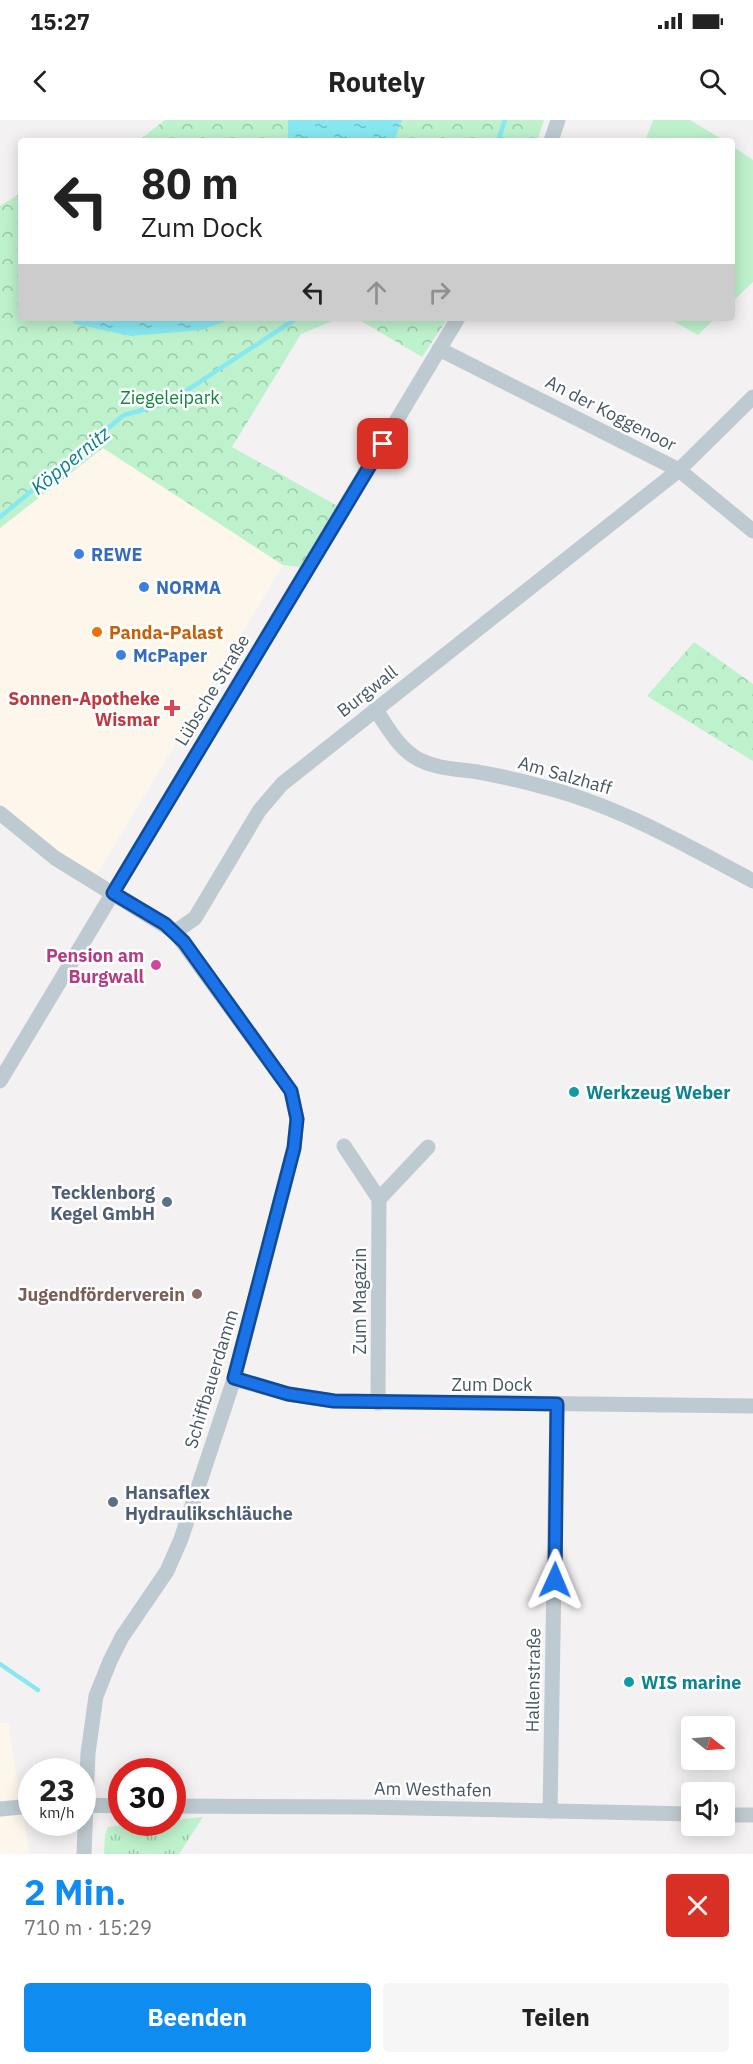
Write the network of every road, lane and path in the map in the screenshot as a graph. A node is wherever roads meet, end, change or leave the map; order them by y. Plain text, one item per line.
1 (558, 120) edge
2 (552, 138) edge
3 (456, 321) edge
4 (440, 349) junction
5 (753, 397) edge
6 (679, 470) junction
7 (753, 531) edge
8 (375, 709) junction
9 (0, 813) edge
10 (753, 881) edge
11 (113, 893) junction
12 (175, 932) junction
13 (0, 1081) edge
14 (344, 1146) dead end
15 (429, 1147) dead end
16 (380, 1199) junction
17 (234, 1378) junction
18 (378, 1403) junction
19 (557, 1404) junction
20 (753, 1406) edge
21 (88, 1758) edge
22 (186, 1806) edge
23 (18, 1807) edge
24 (0, 1809) edge
25 (550, 1812) junction
26 (681, 1814) edge
27 (735, 1815) edge
28 (753, 1815) edge
29 (84, 1836) edge
30 (84, 1854) edge

1 - 2 street
3 - 4 street, Lübsche Straße
4 - 6 street, An der Koggenoor
4 - 11 street, Lübsche Straße
5 - 6 street, Burgwall
6 - 7 street, An der Koggenoor
6 - 8 street, Burgwall
8 - 10 street, Am Salzhaff
8 - 12 street, Burgwall
9 - 11 street
11 - 12 street
11 - 13 street, Lübsche Straße
12 - 17 street, Schiffbauerdamm
14 - 16 street
15 - 16 street
16 - 18 street, Zum Magazin
17 - 18 street, Zum Dock
17 - 21 street, Schiffbauerdamm
18 - 19 street, Zum Dock
19 - 20 street, Zum Dock
19 - 25 street, Hallenstraße
22 - 25 street, Am Westhafen
23 - 24 street
25 - 26 street, Am Westhafen
27 - 28 street
29 - 30 street, Schiffbauerdamm

